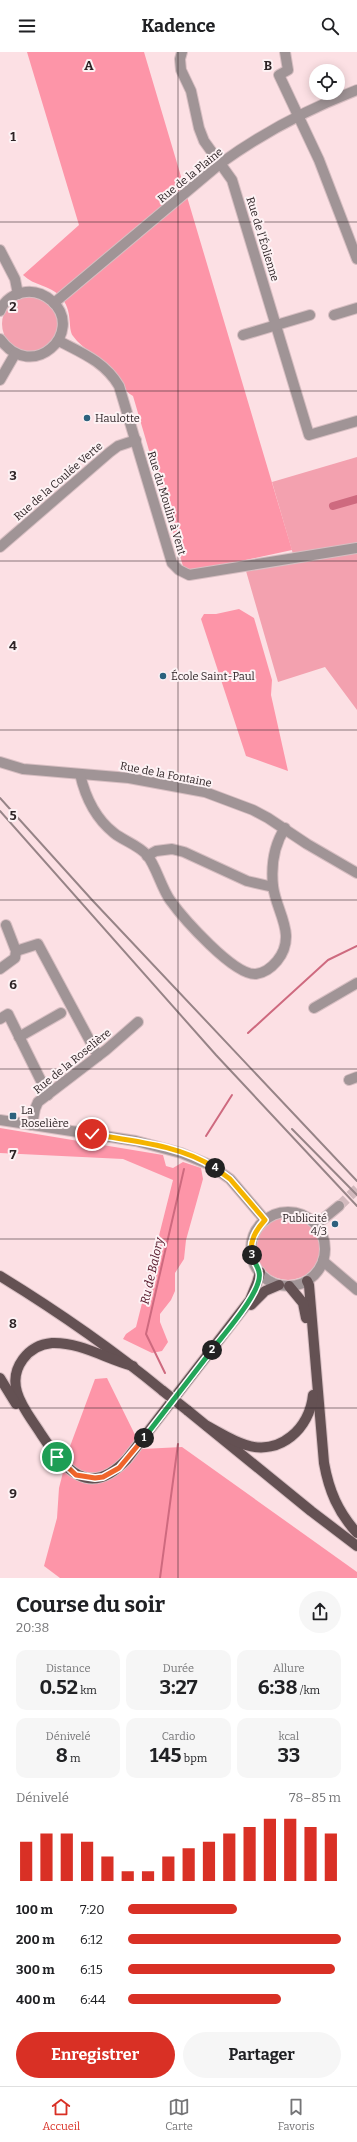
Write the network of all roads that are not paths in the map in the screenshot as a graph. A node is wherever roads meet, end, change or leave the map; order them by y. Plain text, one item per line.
1 (182, 52) edge
2 (285, 52) edge
3 (357, 90) edge
4 (297, 116) junction
5 (221, 163) junction
6 (0, 250) edge
7 (357, 259) edge
8 (18, 294) junction
9 (54, 303) junction
10 (357, 308) edge
11 (0, 311) edge
12 (310, 315) dead end
13 (334, 315) dead end
14 (276, 325) junction
15 (243, 335) dead end
16 (0, 339) edge
17 (59, 341) junction
18 (14, 354) junction
19 (0, 380) edge
20 (357, 421) edge
21 (136, 440) junction
22 (0, 547) edge
23 (357, 548) edge
24 (0, 762) edge
25 (80, 774) junction
26 (285, 828) junction
27 (147, 856) junction
28 (357, 873) edge
29 (273, 887) junction
30 (6, 925) dead end
31 (16, 951) junction
32 (0, 969) edge
33 (357, 983) edge
34 (314, 1008) dead end
35 (61, 1013) dead end
36 (0, 1019) edge
37 (138, 1022) dead end
38 (19, 1037) junction
39 (98, 1056) junction
40 (48, 1095) junction
41 (0, 1120) edge
42 (32, 1125) junction
43 (339, 1206) tunnel mouth
44 (265, 1220) junction
45 (317, 1224) junction
46 (324, 1261) junction
47 (260, 1272) junction
48 (0, 1276) edge
49 (307, 1281) junction
50 (284, 1285) junction
51 (357, 1290) edge
52 (133, 1366) junction
53 (0, 1378) edge
54 (207, 1426) junction
55 (357, 1533) edge
56 (357, 1546) edge

1 - 5 street, Rue de l'Éolienne
2 - 4 street
3 - 4 street, Rue de la Plaine
4 - 5 street, Rue de la Plaine
4 - 7 street
5 - 9 street, Rue de la Plaine
5 - 14 street, Rue de l'Éolienne
6 - 8 street
8 - 9 street
8 - 11 street
9 - 17 street
10 - 13 street
12 - 14 street
14 - 15 street
14 - 20 street, Rue de l'Éolienne
16 - 18 street
17 - 18 street
17 - 21 street, Rue du Moulin à Vent
18 - 19 street
21 - 22 street, Rue de la Coulée Verte
21 - 23 street, Rue du Moulin à Vent
24 - 25 street, Rue de la Fontaine
25 - 26 street, Rue de la Fontaine
25 - 27 street
26 - 28 street, Rue de la Fontaine
26 - 29 street
27 - 29 street
27 - 29 street
30 - 31 street
31 - 32 street
31 - 39 street
33 - 34 street
35 - 38 street
36 - 38 street
37 - 39 street, Rue de la Roselière
38 - 40 street
39 - 40 street, Rue de la Roselière
40 - 42 street, Rue de la Roselière
41 - 42 street
42 - 44 street
43 - 45 street
44 - 45 street
44 - 47 street
45 - 46 street
46 - 49 street
46 - 51 street
47 - 50 street
47 - 52 main road
48 - 52 main road
49 - 50 street
49 - 55 main road
50 - 53 main road
50 - 54 main road
52 - 54 main road, bridge
54 - 56 main road

